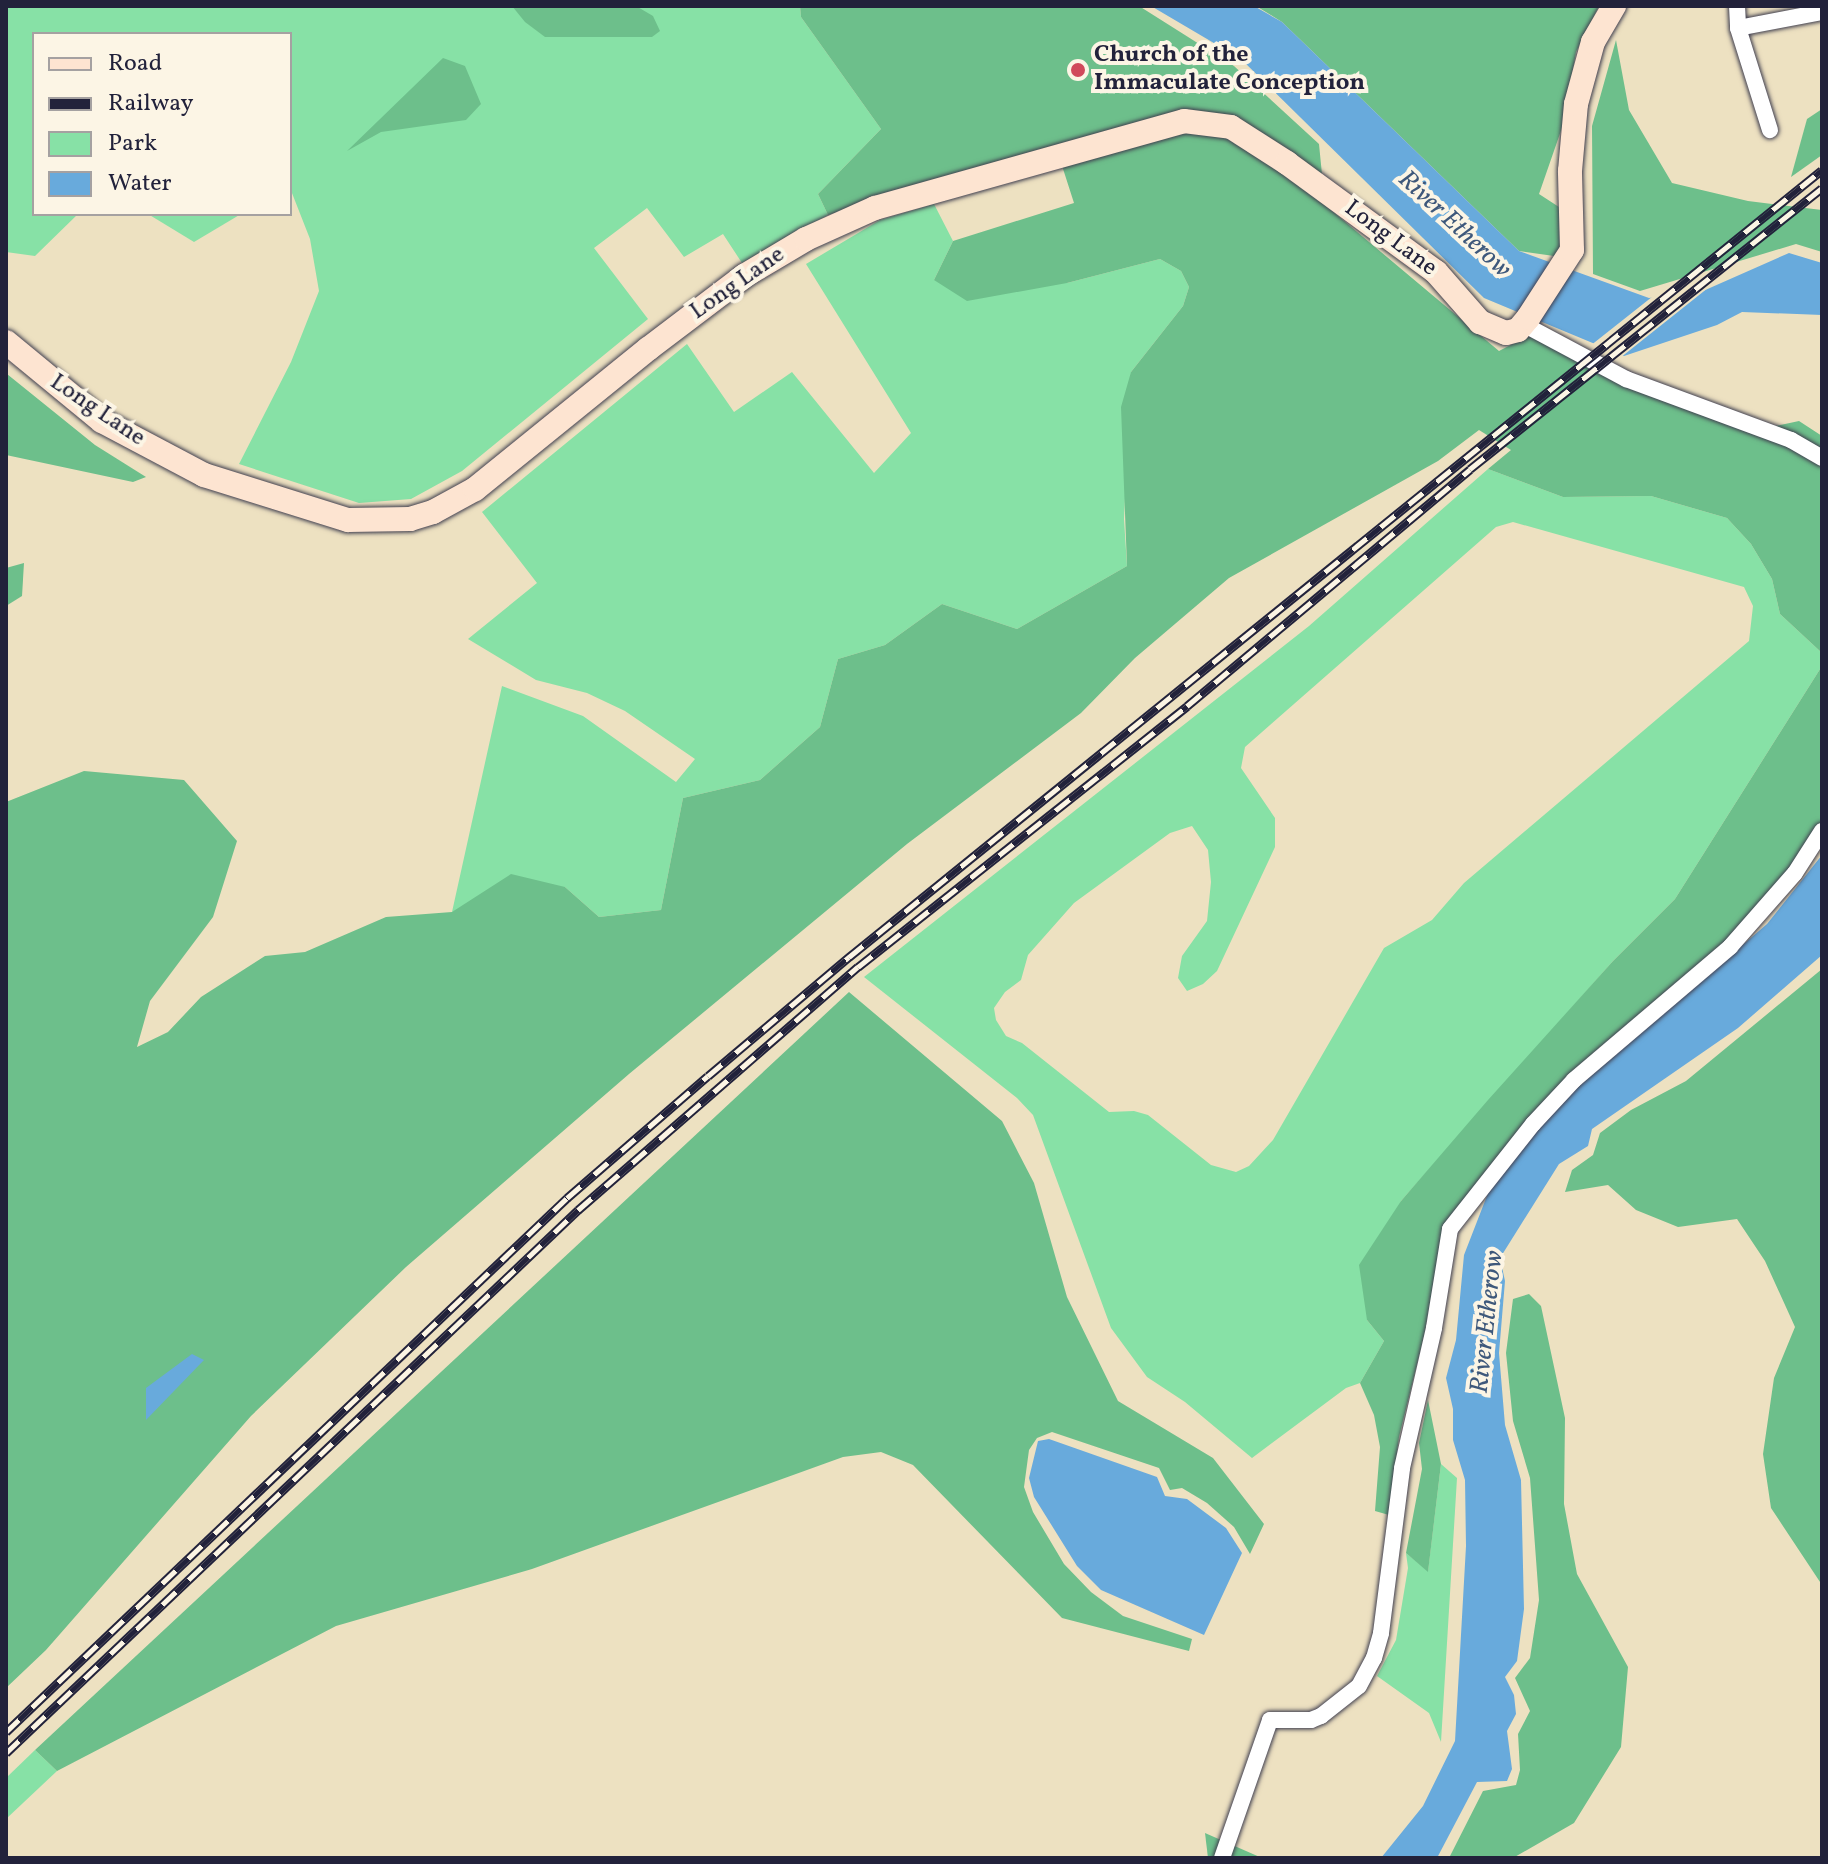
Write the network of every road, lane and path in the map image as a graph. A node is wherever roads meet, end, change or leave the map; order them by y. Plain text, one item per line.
1 (1614, 6) edge
2 (1737, 6) edge
3 (1822, 12) edge
4 (1738, 28) junction
5 (1770, 130) dead end
6 (1526, 321) junction
7 (6, 342) edge
8 (1822, 458) edge
9 (1822, 831) edge
10 (1222, 1858) edge

1 - 6 street
2 - 4 street
3 - 4 street
4 - 5 street
6 - 7 street, Long Lane
6 - 8 street
9 - 10 street

